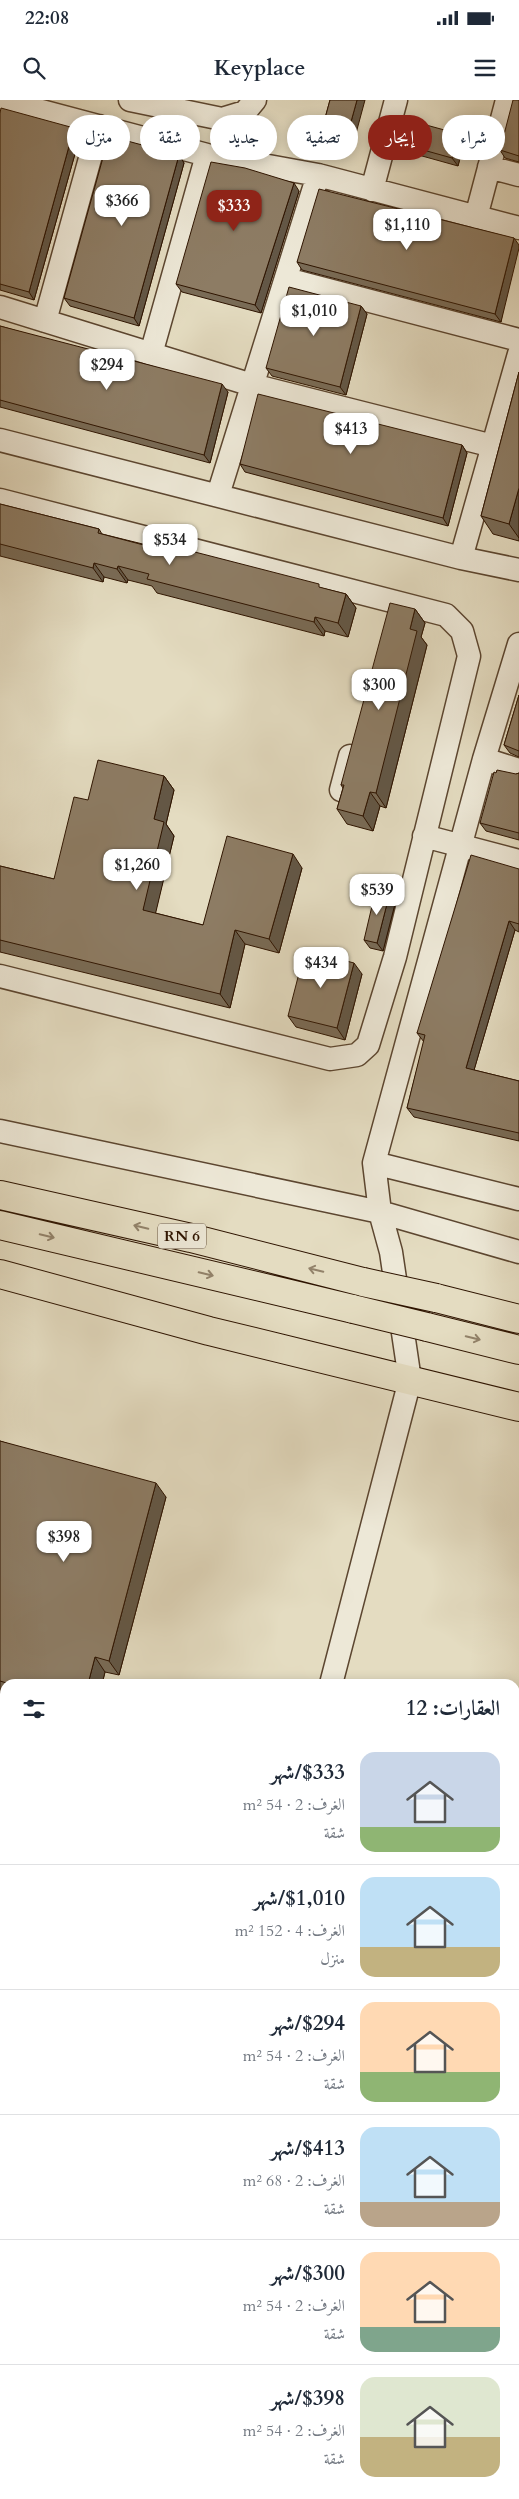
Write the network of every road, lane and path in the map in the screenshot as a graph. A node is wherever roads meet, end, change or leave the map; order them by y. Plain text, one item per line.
1 (0, 100) edge
2 (130, 100) edge
3 (255, 100) edge
4 (396, 100) edge
5 (507, 100) edge
6 (67, 118) edge
7 (130, 134) edge
8 (207, 155) junction
9 (90, 160) edge
10 (489, 168) junction
11 (318, 175) junction
12 (519, 175) edge
13 (372, 190) junction
14 (476, 217) junction
15 (519, 228) edge
16 (286, 279) junction
17 (0, 307) edge
18 (45, 321) junction
19 (519, 340) edge
20 (151, 354) junction
21 (519, 354) edge
22 (252, 385) junction
23 (0, 440) edge
24 (493, 446) junction
25 (218, 495) junction
26 (0, 500) edge
27 (461, 558) junction
28 (519, 570) edge
29 (519, 644) edge
30 (356, 733) edge
31 (484, 759) junction
32 (519, 770) edge
33 (341, 790) edge
34 (424, 836) junction
35 (462, 844) junction
36 (519, 861) edge
37 (0, 976) edge
38 (0, 1131) edge
39 (374, 1163) junction
40 (0, 1195) edge
41 (519, 1199) edge
42 (380, 1212) junction
43 (0, 1225) edge
44 (519, 1252) edge
45 (0, 1274) edge
46 (519, 1319) edge
47 (519, 1350) edge
48 (410, 1380) junction
49 (519, 1407) edge
50 (332, 1679) edge

1 - 6 street
2 - 3 street
4 - 13 street
5 - 10 street
7 - 8 street
8 - 11 street
8 - 20 street
9 - 18 street
10 - 12 street
10 - 14 street
11 - 13 street
11 - 16 street
13 - 14 street
14 - 15 street
16 - 19 street
16 - 22 street
17 - 18 street
18 - 20 street
20 - 22 street
21 - 24 street
22 - 24 street
22 - 25 street
23 - 25 street
24 - 27 street
25 - 27 street
26 - 34 street
27 - 28 street
29 - 31 street
30 - 33 street
31 - 32 street
31 - 35 street
34 - 35 street
34 - 37 street
35 - 36 street
35 - 39 street
38 - 42 street
39 - 41 street
39 - 42 street
46 -> 40 main road, RN 6, bridge
42 - 44 street
42 - 48 street
43 -> 47 main road, RN 6, bridge
45 - 48 main road
48 - 49 main road
48 - 50 street

